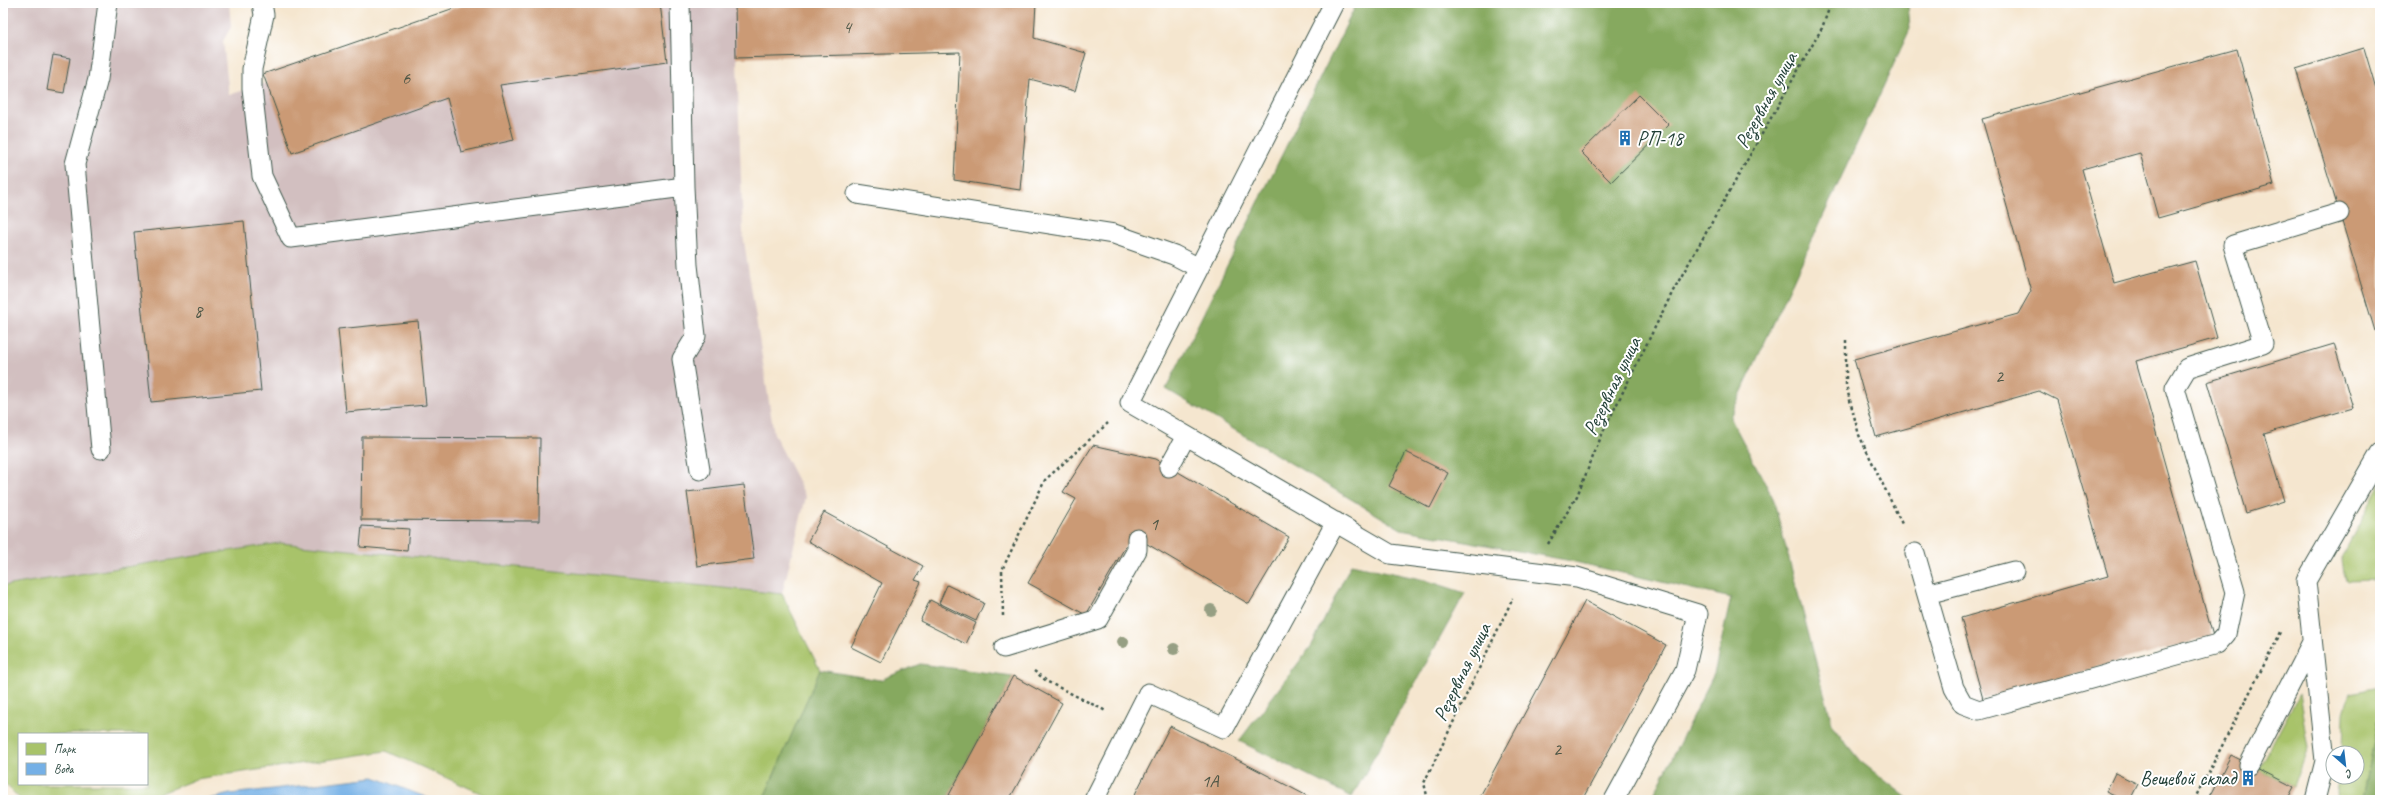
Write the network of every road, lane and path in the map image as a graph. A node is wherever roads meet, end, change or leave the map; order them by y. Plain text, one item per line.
1 (108, 3) edge
2 (262, 3) edge
3 (680, 3) edge
4 (1334, 3) edge
5 (1831, 3) edge
6 (684, 188) junction
7 (857, 194) dead end
8 (2339, 213) dead end
9 (1199, 268) junction
10 (1846, 340) dead end
11 (1130, 403) junction
12 (1186, 436) junction
13 (101, 449) dead end
14 (2380, 453) edge
15 (1169, 467) dead end
16 (700, 470) dead end
17 (1336, 522) junction
18 (1137, 538) dead end
19 (1915, 553) joint
20 (2014, 571) dead end
21 (1526, 572) junction
22 (1927, 594) junction
23 (2281, 631) dead end
24 (2312, 642) junction
25 (1004, 648) junction
26 (1131, 724) junction
27 (2249, 765) dead end
28 (1094, 800) edge
29 (1428, 800) edge
30 (1614, 800) edge
31 (2194, 800) edge
32 (2315, 800) edge

1 - 13 lane
2 - 6 lane
3 - 6 lane
4 - 9 lane
5 - 21 path, Резервная улица
6 - 16 lane
7 - 9 lane
8 - 22 lane
9 - 11 lane
10 - 19 path
11 - 12 lane
11 - 25 path
12 - 15 lane
12 - 17 lane
14 - 24 lane
17 - 21 lane
17 - 26 lane
18 - 25 lane
19 - 22 lane
20 - 22 lane
21 - 29 path, Резервная улица
21 - 30 lane
23 - 31 path
24 - 27 lane
24 - 32 lane
25 - 26 path
26 - 28 lane

